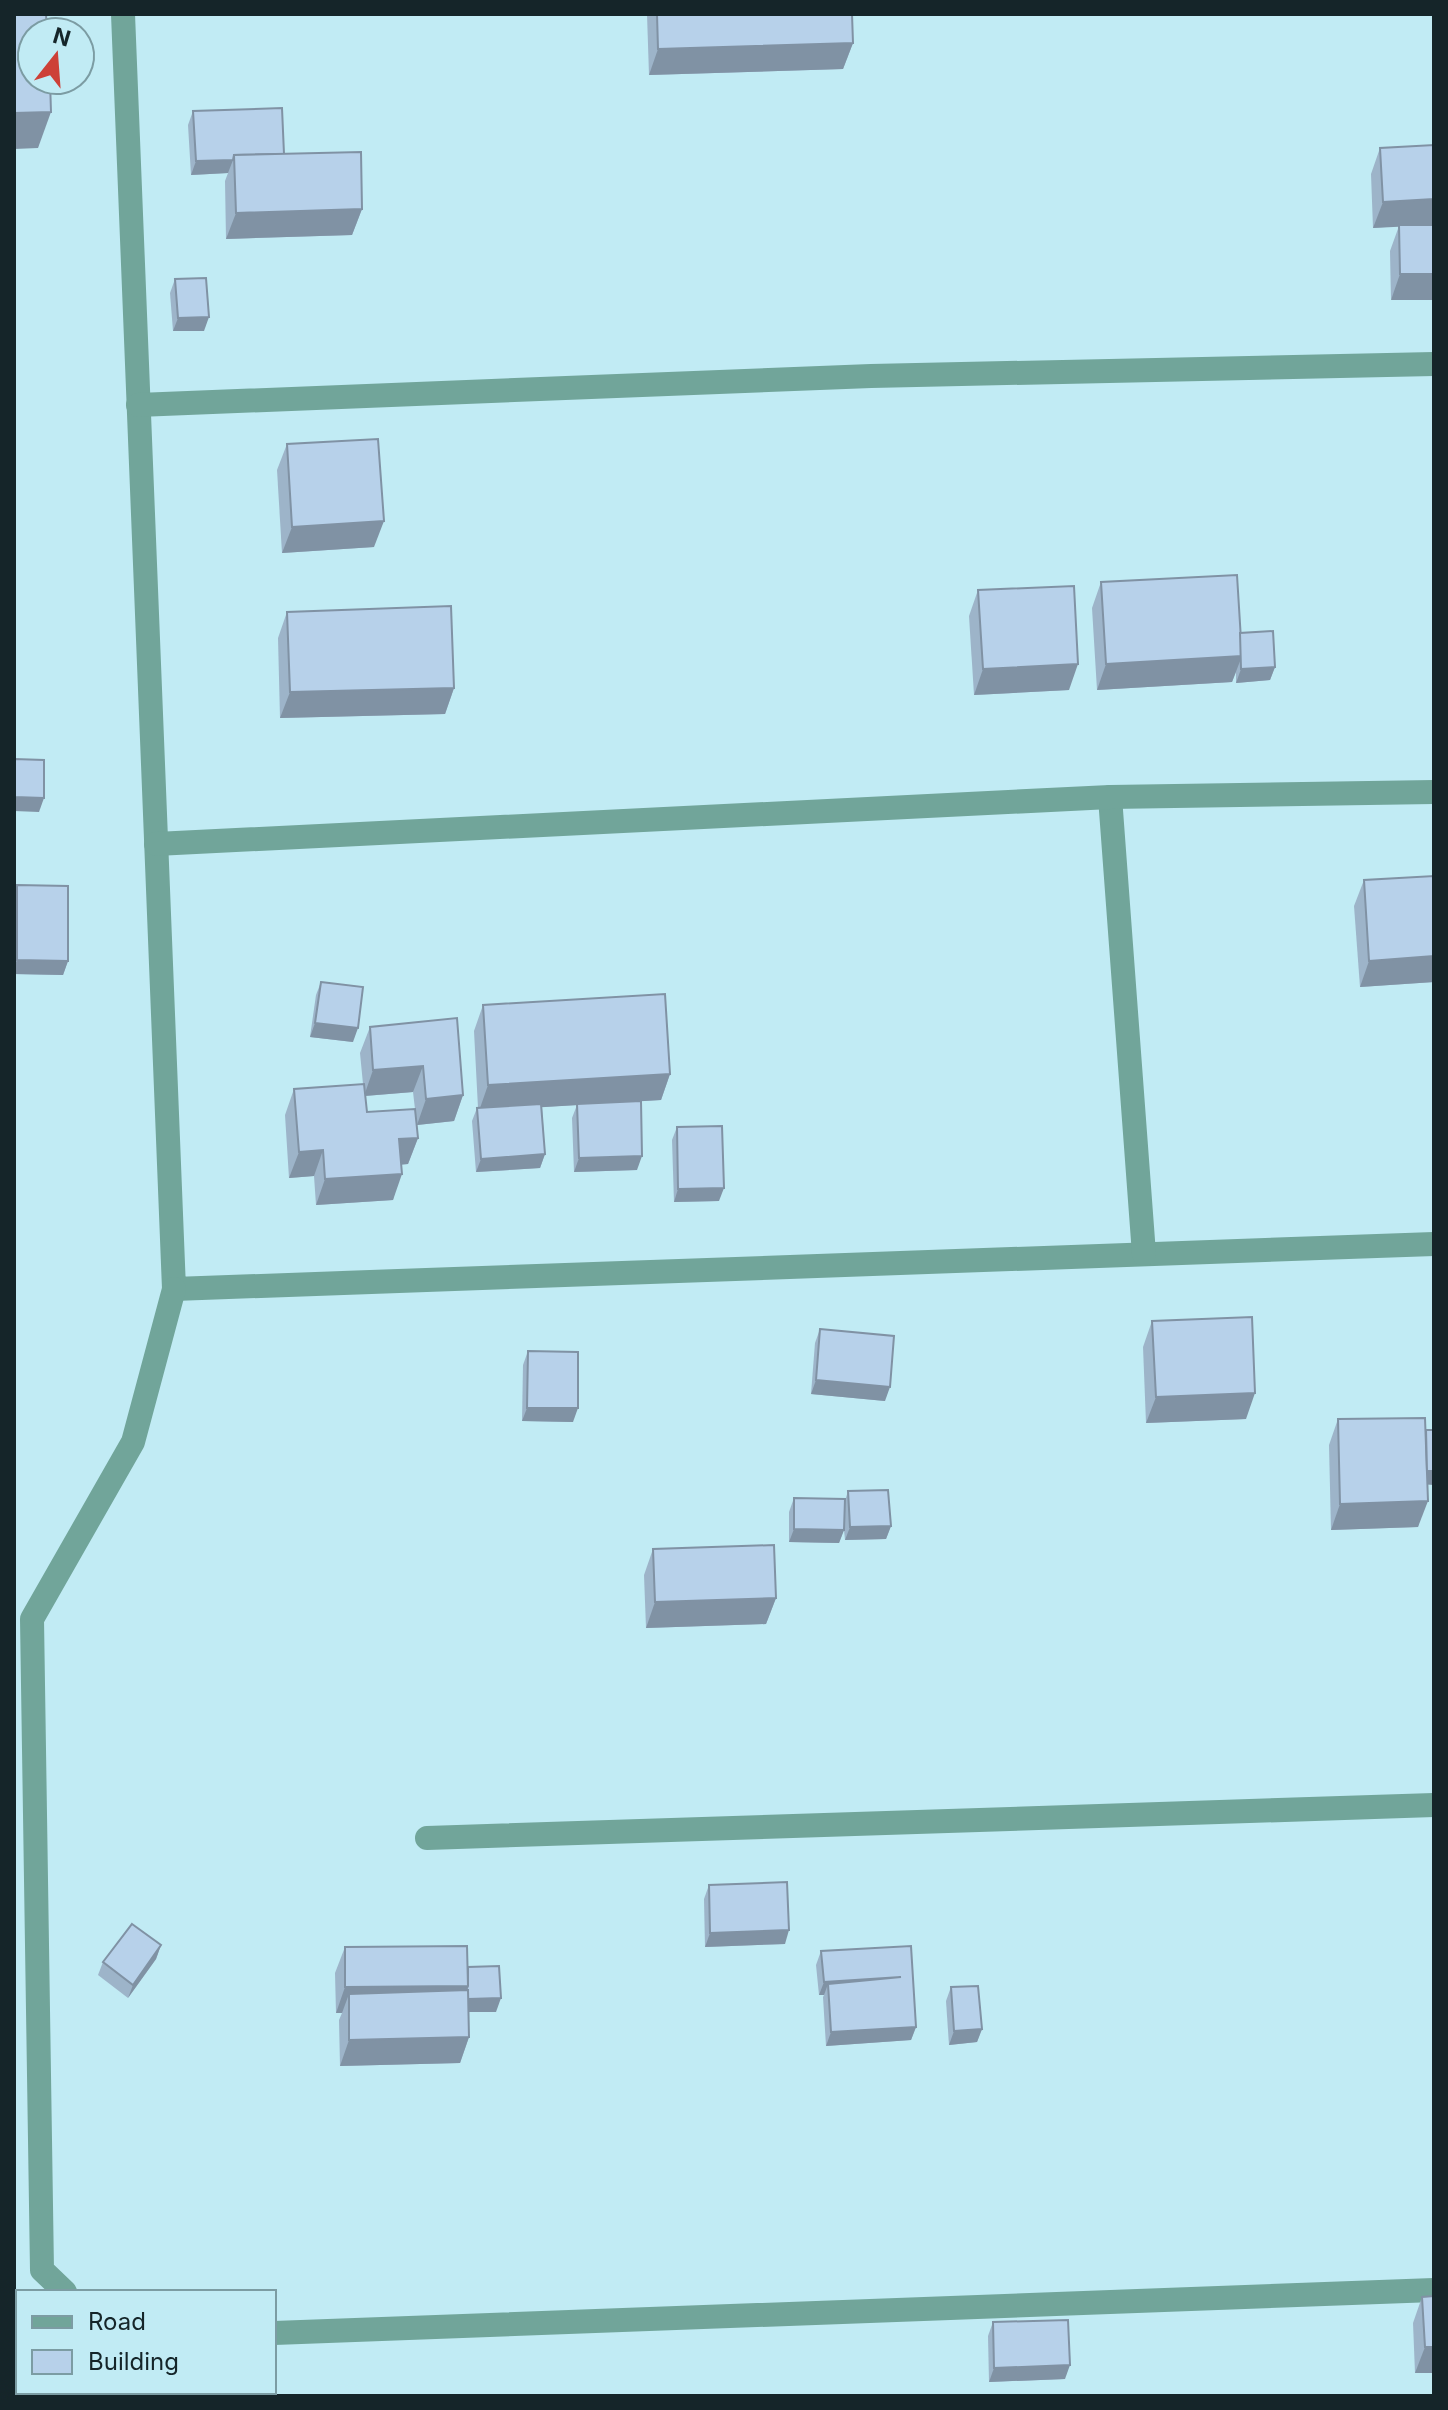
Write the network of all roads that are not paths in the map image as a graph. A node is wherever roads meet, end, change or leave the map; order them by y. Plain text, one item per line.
1 (123, 14) edge
2 (1434, 364) edge
3 (138, 405) junction
4 (1434, 792) edge
5 (1110, 797) junction
6 (156, 844) junction
7 (1434, 1244) edge
8 (1144, 1254) junction
9 (174, 1289) junction
10 (1434, 1805) edge
11 (427, 1838) dead end
12 (63, 2290) edge
13 (1434, 2290) edge
14 (276, 2333) edge

1 - 3 street
2 - 3 street
3 - 6 street
4 - 5 street
5 - 6 street
5 - 8 street
6 - 9 street
7 - 8 street
8 - 9 street
9 - 12 street
10 - 11 street
13 - 14 street

